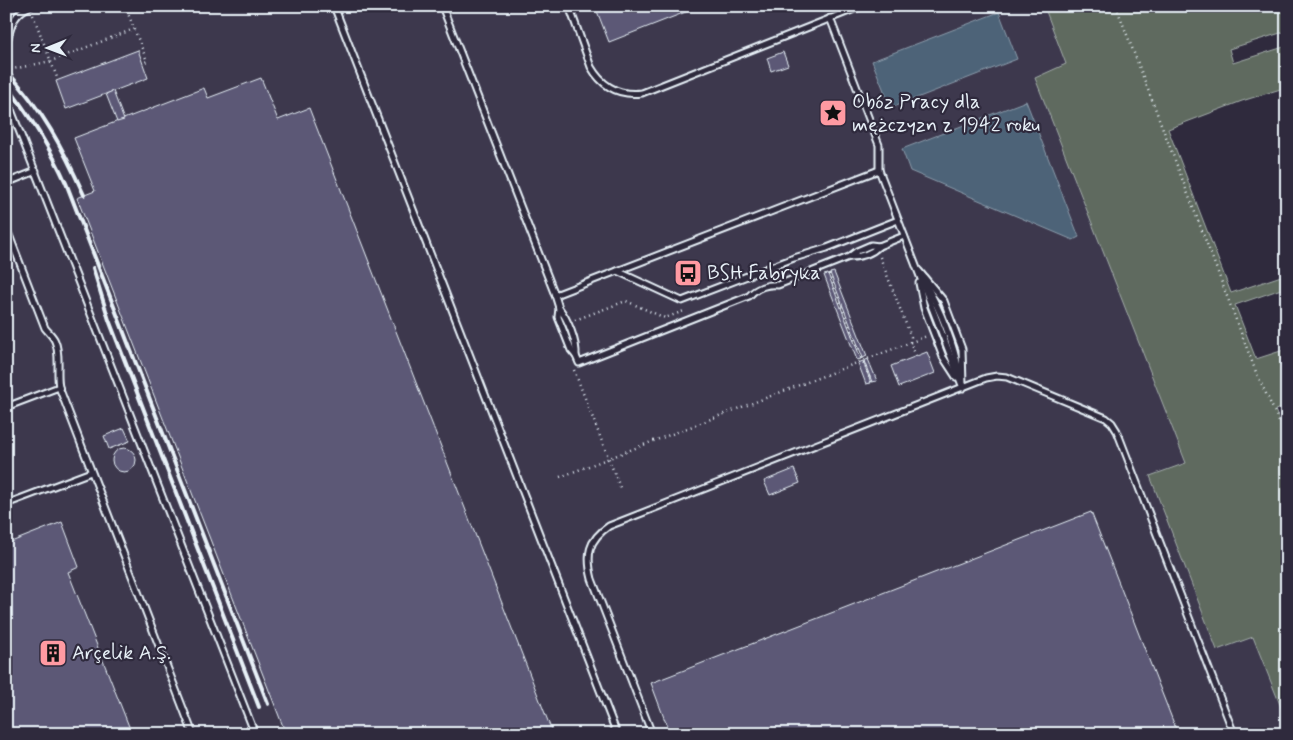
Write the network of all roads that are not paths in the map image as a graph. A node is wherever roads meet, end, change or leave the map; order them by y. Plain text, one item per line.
1 (334, 6) edge
2 (442, 6) edge
3 (569, 6) edge
4 (862, 6) edge
5 (30, 7) edge
6 (830, 18) junction
7 (6, 45) edge
8 (6, 97) edge
9 (879, 170) junction
10 (36, 171) junction
11 (6, 183) edge
12 (898, 220) junction
13 (6, 227) edge
14 (904, 236) junction
15 (916, 267) junction
16 (617, 271) junction
17 (555, 295) junction
18 (59, 387) junction
19 (963, 388) junction
20 (6, 407) edge
21 (91, 472) junction
22 (6, 504) edge
23 (193, 734) edge
24 (255, 734) edge
25 (617, 734) edge
26 (652, 734) edge
27 (1234, 734) edge

1 - 25 lane
2 - 17 lane
3 - 6 lane
4 - 6 lane
5 - 7 lane
6 - 9 lane
8 - 10 lane
9 - 12 lane
9 - 16 lane
10 - 11 lane
10 - 24 lane
12 - 14 lane
12 - 16 lane
13 - 18 lane
14 - 15 lane
14 - 17 lane
15 - 19 lane
15 - 19 lane
15 - 19 lane
16 - 17 lane
18 - 20 lane
18 - 21 lane
19 - 26 lane
19 - 27 lane
21 - 22 lane
21 - 23 lane

